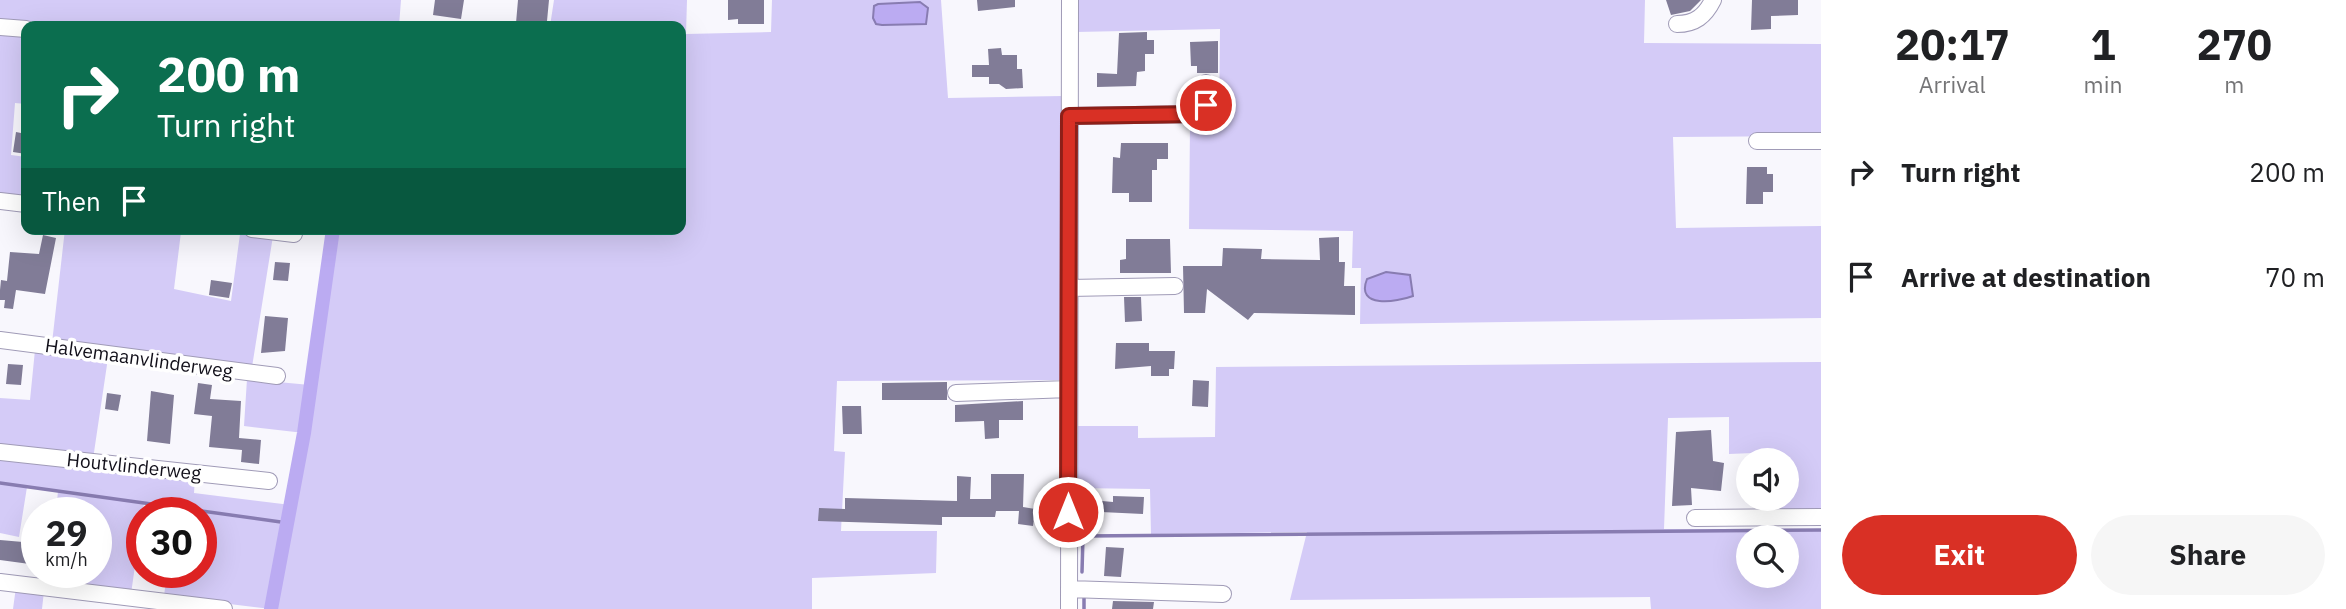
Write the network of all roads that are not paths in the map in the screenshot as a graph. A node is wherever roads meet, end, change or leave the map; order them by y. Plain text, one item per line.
1 (1070, 0) edge
2 (1713, 0) edge
3 (1677, 24) dead end
4 (0, 27) edge
5 (21, 29) edge
6 (1206, 83) dead end
7 (1069, 116) junction
8 (1757, 141) dead end
9 (1821, 141) edge
10 (0, 201) edge
11 (21, 203) edge
12 (1175, 286) dead end
13 (1069, 288) junction
14 (0, 340) edge
15 (277, 376) dead end
16 (1069, 389) junction
17 (956, 393) dead end
18 (0, 452) edge
19 (269, 481) dead end
20 (1821, 517) edge
21 (1695, 518) dead end
22 (0, 582) edge
23 (1069, 589) junction
24 (1223, 594) dead end
25 (224, 609) edge
26 (1069, 609) edge

1 - 7 street
2 - 3 street
4 - 5 street
6 - 7 street
7 - 13 street
8 - 9 street
10 - 11 street
12 - 13 street
13 - 16 street
14 - 15 street, Halvemaanvlinderweg
16 - 17 street
16 - 23 street
18 - 19 street, Houtvlinderweg
20 - 21 street
22 - 25 street
23 - 24 street
23 - 26 street

